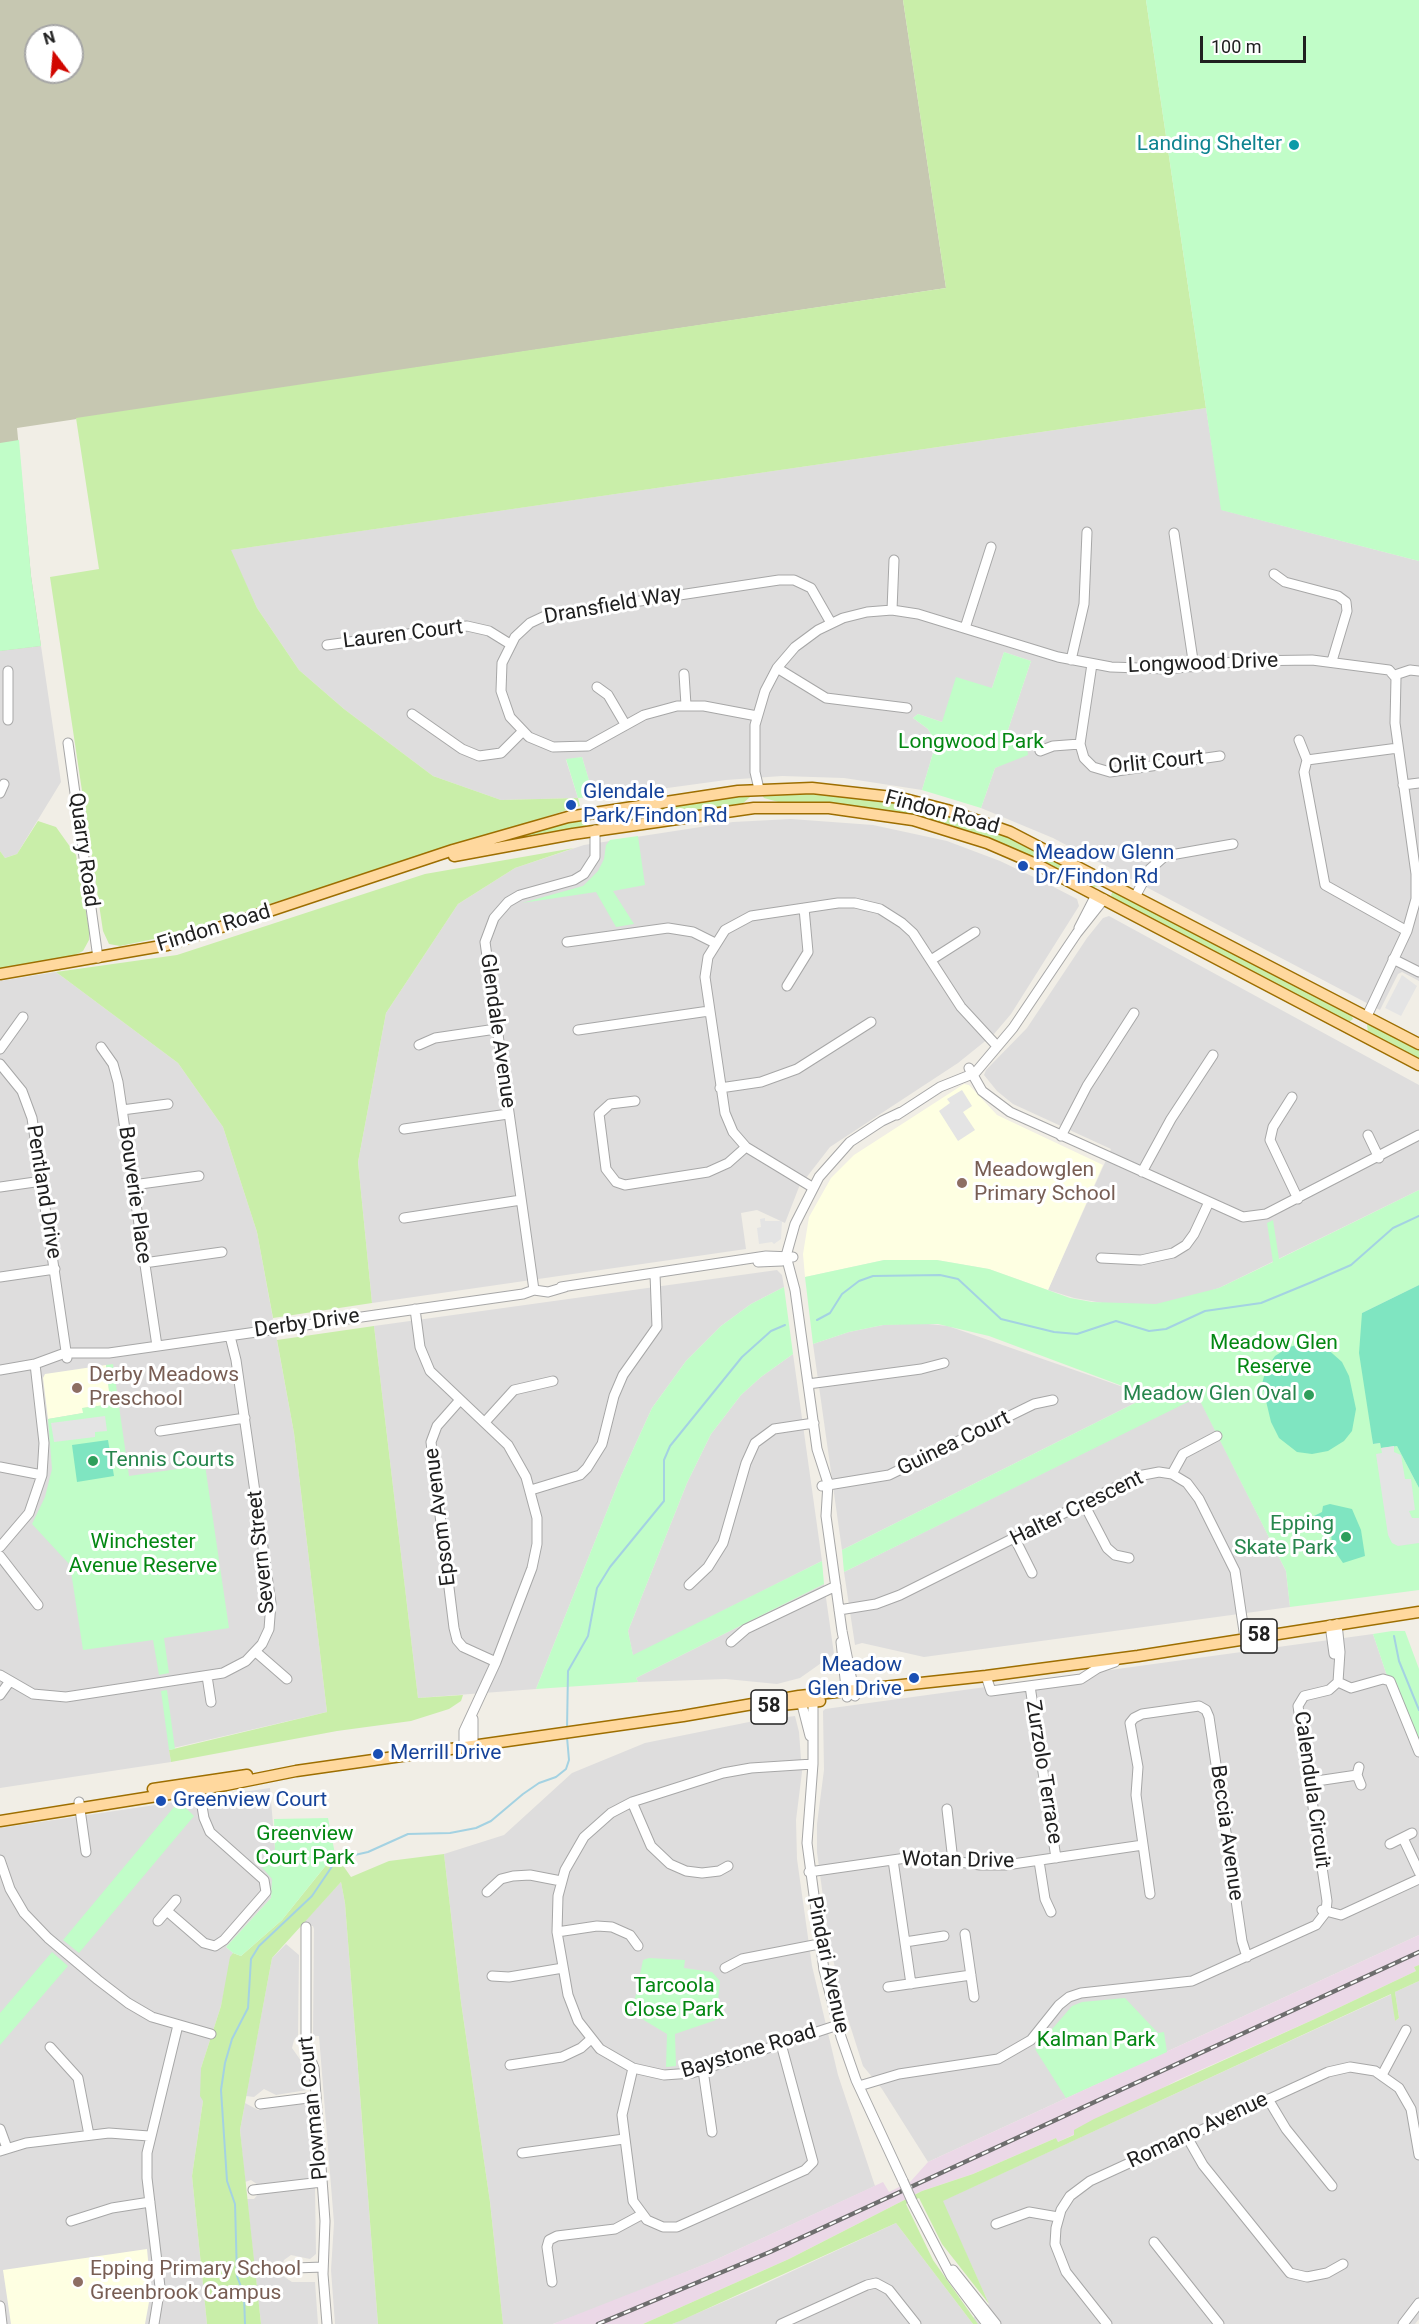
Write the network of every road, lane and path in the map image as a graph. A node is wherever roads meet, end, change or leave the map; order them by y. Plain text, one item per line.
1 (1088, 532) dead end
2 (1174, 532) dead end
3 (991, 547) dead end
4 (894, 560) dead end
5 (1274, 574) dead end
6 (892, 610) junction
7 (831, 623) junction
8 (965, 628) junction
9 (510, 644) junction
10 (327, 645) dead end
11 (1071, 660) junction
12 (1332, 661) junction
13 (1092, 664) junction
14 (1194, 667) junction
15 (777, 668) junction
16 (8, 671) dead end
17 (1419, 671) edge
18 (684, 674) dead end
19 (1395, 675) junction
20 (597, 687) dead end
21 (4, 699) edge
22 (686, 705) junction
23 (907, 708) dead end
24 (412, 714) dead end
25 (757, 716) junction
26 (8, 720) dead end
27 (625, 724) junction
28 (523, 731) junction
29 (1299, 740) dead end
30 (68, 743) dead end
31 (1080, 744) junction
32 (1398, 748) junction
33 (1040, 751) dead end
34 (1220, 756) dead end
35 (1308, 760) junction
36 (1419, 783) edge
37 (1403, 785) junction
38 (756, 789) junction
39 (757, 808) junction
40 (592, 812) junction
41 (595, 830) junction
42 (1233, 844) dead end
43 (422, 862) junction
44 (1108, 881) junction
45 (1136, 895) junction
46 (1100, 897) junction
47 (804, 908) junction
48 (975, 932) dead end
49 (1407, 932) junction
50 (567, 942) dead end
51 (714, 943) junction
52 (98, 958) junction
53 (1393, 959) junction
54 (931, 960) junction
55 (1419, 972) edge
56 (0, 974) edge
57 (787, 986) dead end
58 (709, 1011) junction
59 (1134, 1013) dead end
60 (1364, 1015) junction
61 (23, 1017) dead end
62 (871, 1022) dead end
63 (496, 1029) junction
64 (578, 1030) dead end
65 (1358, 1031) junction
66 (1419, 1044) edge
67 (419, 1045) dead end
68 (997, 1046) junction
69 (101, 1047) dead end
70 (0, 1049) edge
71 (1213, 1055) dead end
72 (0, 1064) edge
73 (1419, 1065) edge
74 (972, 1072) junction
75 (720, 1088) junction
76 (1292, 1097) dead end
77 (635, 1101) dead end
78 (168, 1104) dead end
79 (122, 1110) junction
80 (508, 1114) junction
81 (404, 1129) dead end
82 (1368, 1135) dead end
83 (1061, 1136) junction
84 (1419, 1136) edge
85 (746, 1147) junction
86 (1379, 1158) junction
87 (1142, 1172) junction
88 (199, 1176) dead end
89 (42, 1181) junction
90 (133, 1185) junction
91 (812, 1187) junction
92 (0, 1188) edge
93 (1298, 1198) junction
94 (521, 1200) junction
95 (1209, 1202) junction
96 (404, 1218) dead end
97 (222, 1252) dead end
98 (788, 1257) junction
99 (1101, 1258) dead end
100 (144, 1263) junction
101 (55, 1269) junction
102 (652, 1274) junction
103 (0, 1276) edge
104 (533, 1287) junction
105 (415, 1309) junction
106 (232, 1335) junction
107 (157, 1346) junction
108 (67, 1355) junction
109 (944, 1363) dead end
110 (32, 1364) junction
111 (0, 1370) edge
112 (553, 1382) dead end
113 (808, 1384) junction
114 (460, 1400) junction
115 (1053, 1400) dead end
116 (245, 1418) junction
117 (484, 1422) junction
118 (814, 1423) junction
119 (160, 1431) dead end
120 (1217, 1436) dead end
121 (0, 1467) edge
122 (1172, 1474) junction
123 (42, 1475) junction
124 (826, 1485) junction
125 (531, 1490) junction
126 (1084, 1503) junction
127 (1015, 1539) junction
128 (0, 1547) edge
129 (0, 1556) edge
130 (1129, 1558) dead end
131 (1032, 1573) dead end
132 (689, 1584) dead end
133 (836, 1586) junction
134 (38, 1605) dead end
135 (839, 1610) junction
136 (1419, 1612) edge
137 (1419, 1620) edge
138 (1334, 1628) junction
139 (1245, 1641) junction
140 (731, 1642) dead end
141 (459, 1644) junction
142 (450, 1650) dead end
143 (256, 1652) junction
144 (1138, 1656) junction
145 (496, 1662) junction
146 (0, 1675) edge
147 (207, 1676) junction
148 (986, 1676) junction
149 (287, 1679) dead end
150 (10, 1681) junction
151 (1338, 1682) junction
152 (1030, 1686) junction
153 (850, 1693) junction
154 (0, 1695) edge
155 (807, 1698) junction
156 (211, 1702) dead end
157 (469, 1746) junction
158 (1419, 1752) edge
159 (813, 1764) junction
160 (1359, 1776) dead end
161 (1310, 1782) junction
162 (199, 1787) junction
163 (632, 1802) junction
164 (79, 1805) junction
165 (948, 1809) dead end
166 (0, 1814) edge
167 (0, 1821) edge
168 (1412, 1833) dead end
169 (1403, 1838) junction
170 (1390, 1844) dead end
171 (1143, 1845) junction
172 (86, 1852) dead end
173 (1056, 1858) junction
174 (0, 1860) edge
175 (893, 1860) junction
176 (953, 1861) junction
177 (1039, 1861) junction
178 (728, 1866) dead end
179 (809, 1872) junction
180 (1419, 1872) edge
181 (1419, 1879) edge
182 (561, 1881) junction
183 (10, 1889) junction
184 (487, 1892) dead end
185 (1150, 1894) dead end
186 (0, 1895) edge
187 (176, 1900) dead end
188 (168, 1911) junction
189 (1324, 1911) junction
190 (1052, 1912) dead end
191 (158, 1921) dead end
192 (306, 1927) dead end
193 (557, 1932) junction
194 (965, 1934) dead end
195 (944, 1936) dead end
196 (905, 1942) junction
197 (819, 1944) junction
198 (638, 1946) dead end
199 (1247, 1957) junction
200 (563, 1968) junction
201 (725, 1968) dead end
202 (971, 1975) junction
203 (492, 1976) dead end
204 (911, 1984) junction
205 (888, 1987) dead end
206 (974, 1997) dead end
207 (178, 2025) junction
208 (838, 2025) junction
209 (1406, 2030) dead end
210 (211, 2034) dead end
211 (591, 2039) junction
212 (781, 2044) junction
213 (50, 2047) dead end
214 (510, 2065) dead end
215 (633, 2068) junction
216 (703, 2070) junction
217 (1382, 2075) junction
218 (858, 2083) junction
219 (316, 2097) junction
220 (1268, 2099) junction
221 (260, 2104) dead end
222 (0, 2129) edge
223 (712, 2132) dead end
224 (89, 2135) junction
225 (149, 2136) junction
226 (1187, 2137) junction
227 (624, 2139) junction
228 (4, 2150) edge
229 (522, 2153) dead end
230 (1419, 2155) edge
231 (322, 2182) junction
232 (1332, 2186) dead end
233 (254, 2190) dead end
234 (150, 2202) junction
235 (641, 2214) junction
236 (1058, 2217) junction
237 (71, 2221) dead end
238 (996, 2224) dead end
239 (929, 2238) junction
240 (1154, 2242) dead end
241 (1342, 2264) dead end
242 (323, 2266) junction
243 (295, 2268) dead end
244 (552, 2282) dead end
245 (1419, 2303) edge
246 (0, 2306) edge
247 (2, 2324) edge
248 (154, 2324) edge
249 (327, 2324) edge
250 (781, 2324) edge
251 (916, 2324) edge
252 (987, 2324) edge
253 (996, 2324) edge
254 (1107, 2324) edge
255 (1219, 2324) edge
256 (1402, 2324) edge

1 - 11 street
2 - 14 street
3 - 8 street
4 - 6 street
5 - 12 street
6 - 7 street, Longwood Drive
6 - 8 street, Longwood Drive
7 - 9 street, Dransfield Way
7 - 15 street, Longwood Drive
8 - 11 street, Longwood Drive
9 - 10 street, Lauren Court
9 - 28 street, Dransfield Way
11 - 13 street, Longwood Drive
12 - 14 street, Longwood Drive
12 - 19 street, Longwood Drive
13 - 14 street, Longwood Drive
13 - 31 street, Orlit Court
15 - 23 street
15 - 25 street, Longwood Drive
16 - 21 street
17 - 19 street
18 - 22 street
19 - 32 street
20 - 27 street
21 - 26 street
22 - 25 street, Dransfield Way
22 - 27 street, Dransfield Way
24 - 28 street
25 - 38 street, Longwood Drive
27 - 28 street, Dransfield Way
29 - 35 street
30 - 52 street, Quarry Road
31 - 33 street
31 - 34 street, Orlit Court
32 - 35 street
32 - 37 street
35 - 49 street
36 - 37 street
37 - 49 street
38 - 39 main road
38 - 40 main road, Findon Road
38 - 44 main road, Findon Road
39 - 41 main road, Findon Road
39 - 46 main road, Findon Road
40 - 41 main road
40 - 43 main road, Findon Road
41 - 43 main road, Findon Road
41 - 63 street, Glendale Avenue
42 - 45 street
43 - 52 main road, Findon Road
44 - 45 main road, Findon Road
44 - 46 main road
45 - 60 main road, Findon Road
46 - 65 main road, Findon Road
46 - 68 street
47 - 51 street
47 - 54 street
47 - 57 street
48 - 54 street
49 - 53 street
50 - 51 street
51 - 58 street
52 - 56 main road, Findon Road
53 - 55 street
53 - 60 street
54 - 68 street
58 - 64 street
58 - 75 street
59 - 83 street
60 - 65 main road
60 - 66 main road, Findon Road
61 - 70 street
62 - 75 street
63 - 67 street
63 - 80 street, Glendale Avenue
65 - 73 main road, Findon Road
68 - 74 street
69 - 79 street, Bouverie Place
71 - 87 street
72 - 89 street, Pentland Drive
74 - 83 street
74 - 91 street
75 - 85 street
76 - 93 street
77 - 85 street
78 - 79 street
79 - 90 street, Bouverie Place
80 - 81 street
80 - 94 street, Glendale Avenue
82 - 86 street
83 - 87 street
84 - 86 street
85 - 91 street
86 - 93 street
87 - 95 street
88 - 90 street
89 - 92 street
89 - 101 street, Pentland Drive
90 - 100 street, Bouverie Place
91 - 98 street
93 - 95 street
94 - 96 street
94 - 104 street, Glendale Avenue
95 - 99 street
97 - 100 street
98 - 102 street, Derby Drive
98 - 113 street
100 - 107 street, Bouverie Place
101 - 103 street
101 - 108 street, Pentland Drive
102 - 104 street, Derby Drive
102 - 125 street
104 - 105 street, Derby Drive
105 - 106 street, Derby Drive
105 - 114 street
106 - 107 street, Derby Drive
106 - 116 street, Severn Street
107 - 108 street, Derby Drive
108 - 110 street, Derby Drive
109 - 113 street
110 - 111 street, Derby Drive
110 - 123 street
112 - 117 street
113 - 118 street
114 - 117 street
114 - 141 street, Epsom Avenue
115 - 124 street, Guinea Court
116 - 119 street
116 - 143 street, Severn Street
117 - 125 street
118 - 124 street
118 - 132 street
120 - 122 street
121 - 123 street
122 - 126 street, Halter Crescent
122 - 139 street, Halter Crescent
123 - 128 street
124 - 133 street
125 - 145 street
126 - 127 street, Halter Crescent
126 - 130 street
127 - 131 street
127 - 135 street, Halter Crescent
129 - 134 street
133 - 135 street
133 - 140 street
135 - 153 street
136 - 138 main road, 58
137 - 138 main road, 58
138 - 139 main road, 58
138 - 151 street
139 - 144 main road, 58
141 - 142 street
141 - 145 street
143 - 147 street, Severn Street
143 - 149 street
144 - 148 main road, 58
144 - 152 street
145 - 157 street
146 - 150 street, Severn Street
147 - 150 street, Severn Street
147 - 156 street
148 - 152 street
148 - 153 main road, 58
150 - 154 street
151 - 158 street, Calendula Circuit
151 - 161 street, Calendula Circuit
152 - 173 street, Zurzolo Terrace
153 - 155 main road, 58
155 - 157 main road, 58
155 - 159 street, Pindari Avenue
157 - 162 main road, 58
159 - 163 street, Baystone Road
159 - 179 street, Pindari Avenue
160 - 161 street
161 - 189 street, Calendula Circuit
162 - 164 main road, 58
162 - 188 street
163 - 178 street
163 - 182 street, Baystone Road
164 - 166 main road, 58
164 - 167 main road, 58
164 - 172 street
165 - 176 street
168 - 169 street
169 - 170 street
169 - 180 street
171 - 173 street, Wotan Drive
171 - 185 street
171 - 199 street, Beccia Avenue
173 - 177 street, Wotan Drive
174 - 183 street
175 - 176 street, Wotan Drive
175 - 179 street, Wotan Drive
175 - 196 street
176 - 177 street, Wotan Drive
177 - 190 street
179 - 197 street, Pindari Avenue
181 - 189 street
182 - 184 street
182 - 193 street, Baystone Road
183 - 186 street
183 - 207 street
187 - 188 street
188 - 191 street
189 - 199 street
192 - 219 street, Plowman Court
193 - 198 street
193 - 200 street, Baystone Road
194 - 202 street
195 - 196 street
196 - 204 street
197 - 201 street
197 - 208 street, Pindari Avenue
199 - 218 street
200 - 203 street
200 - 211 street, Baystone Road
202 - 204 street
202 - 206 street
204 - 205 street
207 - 210 street
207 - 225 street
208 - 212 street, Baystone Road
208 - 218 street, Pindari Avenue
209 - 217 street
211 - 214 street
211 - 215 street, Baystone Road
212 - 216 street, Baystone Road
212 - 235 street
213 - 224 street
215 - 216 street, Baystone Road
215 - 227 street
216 - 223 street
217 - 220 street, Romano Avenue
217 - 230 street, Romano Avenue
218 - 239 street, Pindari Avenue, bridge
219 - 221 street
219 - 231 street, Plowman Court
220 - 226 street, Romano Avenue
220 - 232 street
222 - 228 street
224 - 225 street
224 - 228 street
225 - 234 street
226 - 236 street, Romano Avenue
226 - 241 street
227 - 229 street
227 - 235 street
231 - 233 street
231 - 242 street, Plowman Court
234 - 237 street
234 - 248 street
235 - 244 street
236 - 238 street
236 - 254 street, Romano Avenue
239 - 252 street, Pindari Avenue
239 - 253 street, Pindari Avenue
240 - 255 street
242 - 243 street
242 - 249 street, Plowman Court
245 - 256 street
246 - 247 street
250 - 251 street

